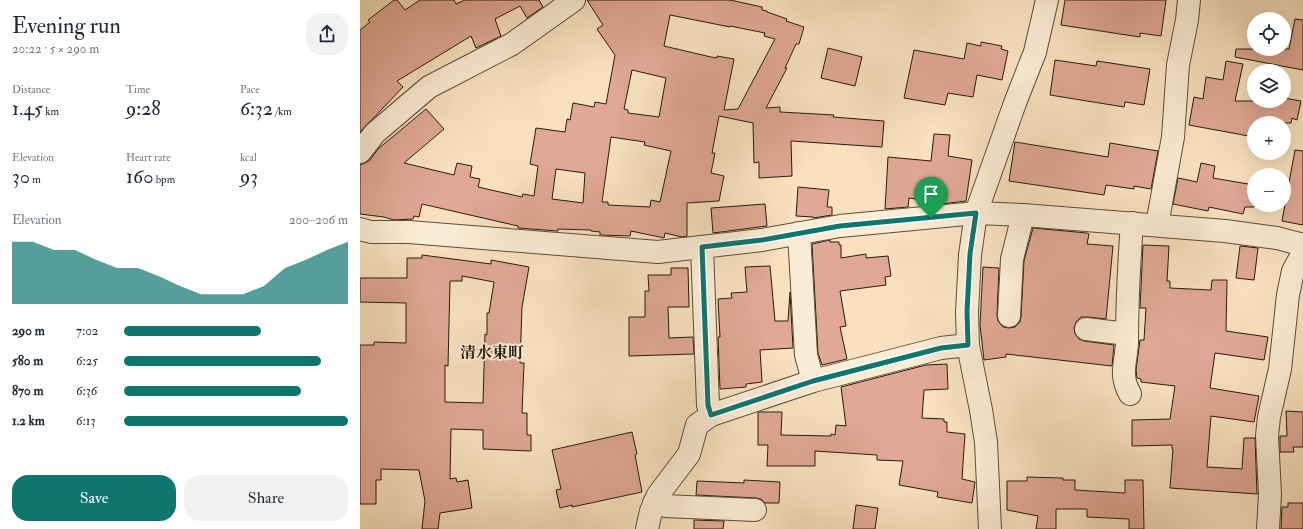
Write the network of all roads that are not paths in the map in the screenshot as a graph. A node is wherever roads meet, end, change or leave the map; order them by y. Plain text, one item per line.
1 (574, 0) edge
2 (1047, 0) edge
3 (1189, 0) edge
4 (360, 152) edge
5 (976, 213) junction
6 (1023, 215) junction
7 (1132, 223) junction
8 (1157, 225) junction
9 (360, 228) edge
10 (799, 233) junction
11 (1303, 245) edge
12 (702, 247) junction
13 (1303, 254) edge
14 (1009, 316) dead end
15 (1086, 329) dead end
16 (1127, 334) junction
17 (968, 345) junction
18 (813, 381) junction
19 (1130, 394) dead end
20 (711, 415) junction
21 (654, 503) junction
22 (755, 510) dead end
23 (647, 529) edge
24 (990, 529) edge
25 (1268, 529) edge

1 - 4 street
2 - 5 street
3 - 8 street
5 - 6 street
5 - 10 street
5 - 17 street
6 - 7 street
6 - 14 street
7 - 8 street
7 - 16 street
8 - 11 street
9 - 12 street
10 - 12 street
10 - 18 street
12 - 20 street
13 - 25 street
15 - 16 street
16 - 19 street
17 - 18 street
17 - 24 street
18 - 20 street
20 - 21 street
21 - 22 street
21 - 23 street

